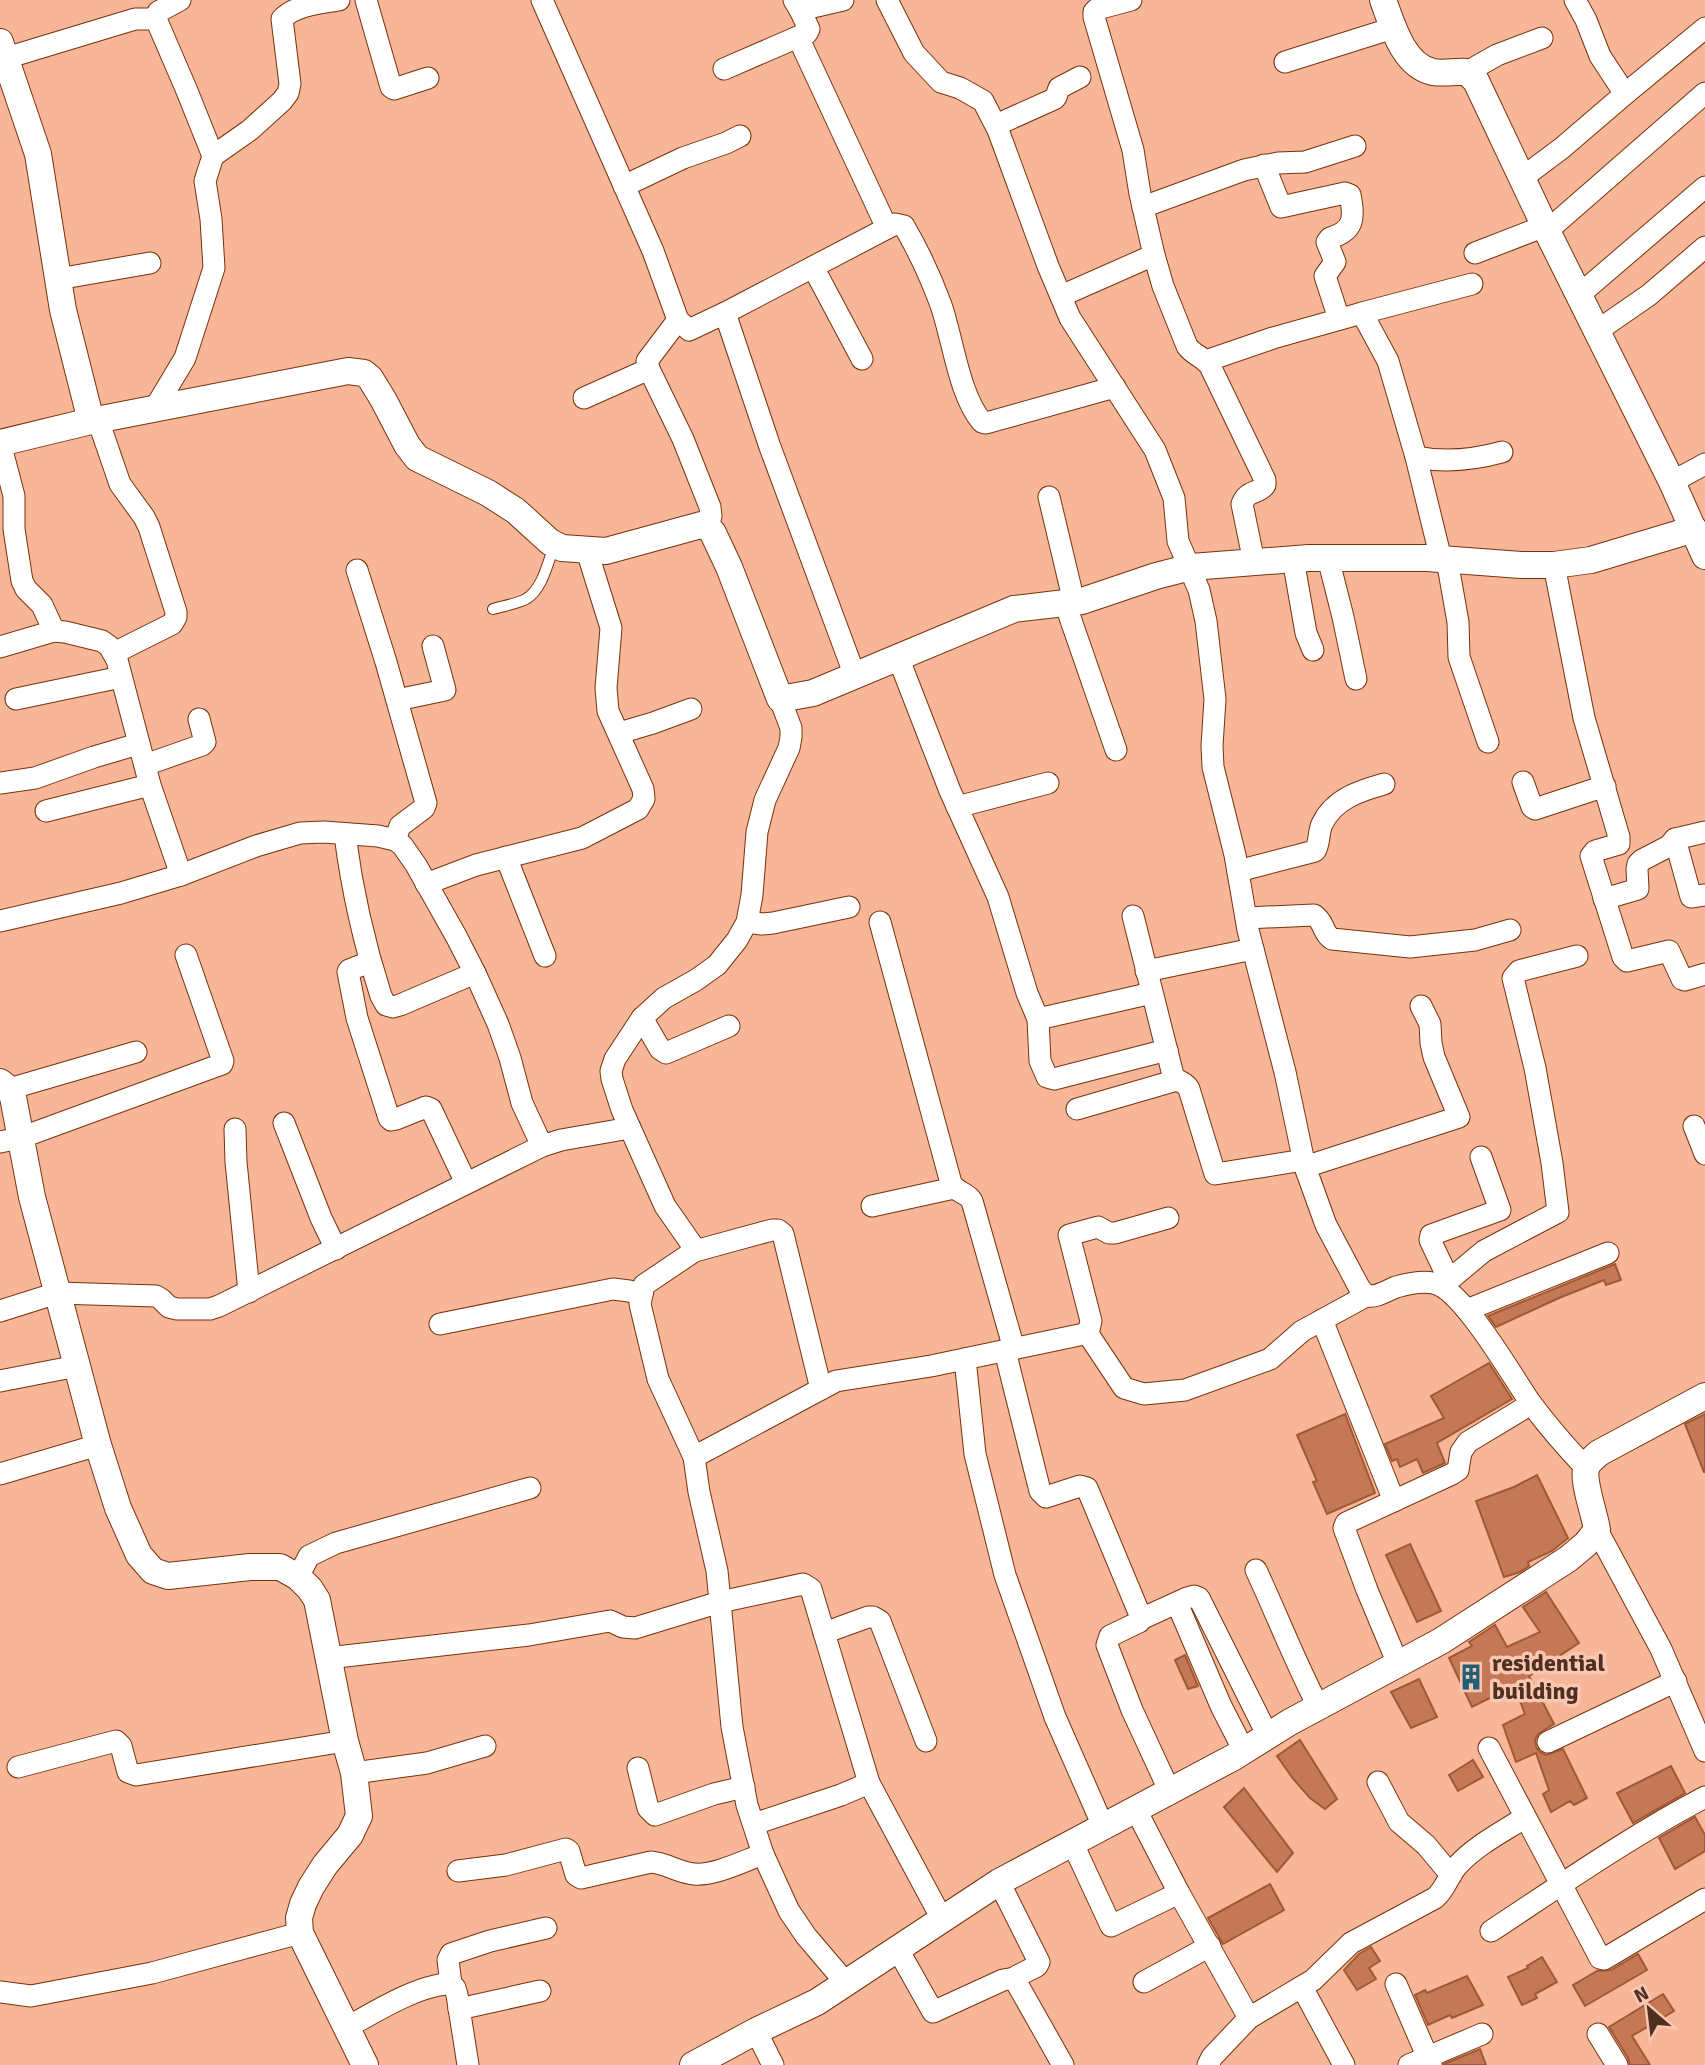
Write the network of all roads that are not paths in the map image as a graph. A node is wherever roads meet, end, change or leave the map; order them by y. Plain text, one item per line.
1 (180, 0) edge
2 (339, 0) edge
3 (366, 0) edge
4 (542, 0) edge
5 (843, 0) edge
6 (887, 0) edge
7 (1131, 0) edge
8 (1383, 0) edge
9 (1575, 0) edge
10 (316, 2) edge
11 (797, 5) edge
12 (139, 13) edge
13 (1393, 28) junction
14 (1705, 28) edge
15 (798, 37) junction
16 (1542, 38) dead end
17 (3, 50) edge
18 (1285, 62) dead end
19 (724, 69) dead end
20 (1467, 72) junction
21 (1080, 77) dead end
22 (428, 78) dead end
23 (1705, 93) edge
24 (1625, 94) junction
25 (996, 125) junction
26 (740, 136) dead end
27 (1355, 146) dead end
28 (213, 156) junction
29 (1264, 165) junction
30 (1522, 177) junction
31 (624, 186) junction
32 (1705, 187) edge
33 (1143, 207) junction
34 (887, 228) junction
35 (1546, 228) junction
36 (1705, 247) edge
37 (1475, 253) dead end
38 (1154, 255) junction
39 (150, 263) dead end
40 (813, 267) junction
41 (58, 279) junction
42 (1472, 284) dead end
43 (1579, 295) junction
44 (1061, 296) junction
45 (725, 313) junction
46 (1362, 313) junction
47 (1339, 319) junction
48 (678, 320) junction
49 (1597, 331) junction
50 (862, 359) dead end
51 (1206, 360) junction
52 (649, 369) junction
53 (1115, 387) junction
54 (584, 398) dead end
55 (155, 408) junction
56 (95, 420) junction
57 (0, 443) edge
58 (1502, 452) dead end
59 (1416, 457) junction
60 (1705, 464) edge
61 (1672, 482) junction
62 (1049, 497) dead end
63 (708, 527) junction
64 (1694, 529) junction
65 (555, 544) junction
66 (587, 551) junction
67 (1705, 556) edge
68 (1328, 558) junction
69 (1293, 559) junction
70 (1444, 559) junction
71 (1254, 562) junction
72 (1553, 565) junction
73 (1191, 567) junction
74 (357, 570) dead end
75 (1070, 603) junction
76 (493, 609) dead end
77 (54, 631) junction
78 (433, 646) dead end
79 (0, 647) edge
80 (1313, 650) dead end
81 (114, 653) junction
82 (898, 657) junction
83 (855, 676) junction
84 (121, 677) junction
85 (1356, 679) dead end
86 (16, 699) dead end
87 (780, 699) junction
88 (397, 700) junction
89 (691, 709) dead end
90 (199, 719) dead end
91 (619, 733) junction
92 (1489, 742) dead end
93 (138, 744) junction
94 (1116, 750) dead end
95 (147, 775) junction
96 (1523, 782) dead end
97 (0, 783) edge
98 (1048, 783) dead end
99 (1384, 784) dead end
100 (1605, 786) junction
101 (957, 807) junction
102 (46, 811) dead end
103 (1705, 832) edge
104 (345, 835) junction
105 (1675, 839) junction
106 (395, 840) junction
107 (506, 857) junction
108 (1238, 871) junction
109 (181, 875) junction
110 (426, 884) junction
111 (1705, 895) edge
112 (1604, 899) junction
113 (849, 907) dead end
114 (1133, 916) dead end
115 (1246, 918) junction
116 (0, 921) edge
117 (747, 922) junction
118 (880, 922) dead end
119 (1510, 930) dead end
120 (1253, 949) junction
121 (186, 955) dead end
122 (545, 956) dead end
123 (1577, 956) dead end
124 (370, 962) junction
125 (1146, 971) junction
126 (475, 973) junction
127 (1705, 974) edge
128 (1152, 993) junction
129 (1422, 1006) dead end
130 (642, 1018) junction
131 (1038, 1019) junction
132 (729, 1026) dead end
133 (1167, 1050) junction
134 (136, 1052) dead end
135 (1177, 1080) junction
136 (4, 1086) edge
137 (1077, 1109) dead end
138 (284, 1123) dead end
139 (1694, 1126) dead end
140 (630, 1128) junction
141 (235, 1129) dead end
142 (10, 1140) edge
143 (542, 1146) junction
144 (1705, 1154) edge
145 (1481, 1157) dead end
146 (1305, 1163) junction
147 (466, 1183) junction
148 (954, 1188) junction
149 (872, 1206) dead end
150 (1168, 1218) dead end
151 (336, 1249) junction
152 (695, 1251) junction
153 (1608, 1253) dead end
154 (1446, 1283) junction
155 (249, 1292) junction
156 (57, 1293) junction
157 (642, 1294) junction
158 (1366, 1296) junction
159 (1468, 1310) junction
160 (0, 1311) edge
161 (1322, 1320) junction
162 (440, 1324) dead end
163 (1088, 1334) junction
164 (1010, 1350) junction
165 (965, 1359) junction
166 (78, 1366) junction
167 (0, 1381) edge
168 (821, 1389) junction
169 (1705, 1396) edge
170 (1531, 1404) junction
171 (98, 1445) junction
172 (694, 1457) junction
173 (1586, 1468) junction
174 (0, 1474) edge
175 (530, 1488) dead end
176 (1394, 1501) junction
177 (1597, 1530) junction
178 (1256, 1570) dead end
179 (298, 1577) junction
180 (720, 1602) junction
181 (1177, 1603) junction
182 (1141, 1619) junction
183 (824, 1633) junction
184 (328, 1658) junction
185 (1398, 1664) junction
186 (1676, 1681) junction
187 (1318, 1706) junction
188 (1268, 1736) junction
189 (345, 1741) junction
190 (926, 1741) dead end
191 (1548, 1742) dead end
192 (485, 1746) dead end
193 (1489, 1748) dead end
194 (1244, 1751) junction
195 (1705, 1751) edge
196 (18, 1767) dead end
197 (638, 1768) dead end
198 (354, 1773) junction
199 (1378, 1782) dead end
200 (869, 1783) junction
201 (744, 1787) junction
202 (1170, 1792) junction
203 (1705, 1797) edge
204 (1136, 1810) junction
205 (1524, 1818) junction
206 (754, 1824) junction
207 (1103, 1826) junction
208 (1072, 1842) junction
209 (763, 1854) junction
210 (458, 1871) dead end
211 (1451, 1875) junction
212 (999, 1882) junction
213 (1562, 1885) junction
214 (1179, 1893) junction
215 (1705, 1899) edge
216 (942, 1919) junction
217 (546, 1928) dead end
218 (1491, 1931) dead end
219 (300, 1933) junction
220 (1210, 1946) junction
221 (898, 1948) junction
222 (1015, 1978) junction
223 (1144, 1982) dead end
224 (451, 1983) junction
225 (846, 1983) junction
226 (1396, 1984) dead end
227 (1302, 1987) junction
228 (540, 1991) dead end
229 (0, 1992) edge
230 (459, 2008) junction
231 (1249, 2018) junction
232 (346, 2028) junction
233 (756, 2031) junction
234 (1482, 2034) dead end
235 (1598, 2034) dead end
236 (1423, 2062) edge
237 (365, 2065) edge
238 (468, 2065) edge
239 (694, 2065) edge
240 (773, 2065) edge
241 (1063, 2065) edge
242 (1208, 2065) edge
243 (1344, 2065) edge
244 (1617, 2065) edge

1 - 12 street
2 - 10 street
3 - 22 street
4 - 31 street
5 - 11 street
6 - 25 street
7 - 33 street
8 - 13 street
9 - 24 street
10 - 28 street
11 - 15 street
12 - 17 street
12 - 28 street
13 - 18 street
13 - 20 street
14 - 24 street
15 - 19 street
15 - 34 street
16 - 20 street
17 - 41 street
20 - 30 street
21 - 25 street
23 - 35 street
24 - 30 street
25 - 44 street
26 - 31 street
27 - 29 street
28 - 55 street
29 - 33 street
29 - 47 street
30 - 35 street
31 - 48 street
32 - 43 street
33 - 38 street
34 - 40 street
34 - 53 street
35 - 37 street
35 - 43 street
36 - 49 street
38 - 44 street
38 - 51 street
39 - 41 street
40 - 45 street
40 - 50 street
41 - 56 street
42 - 46 street
43 - 49 street
44 - 53 street
45 - 48 street
45 - 83 street
46 - 47 street
46 - 59 street
47 - 51 street
48 - 52 street
49 - 61 street
51 - 71 street
52 - 54 street
52 - 63 street
53 - 73 street
55 - 56 street
55 - 65 street
56 - 57 street
56 - 81 street
57 - 77 street
58 - 59 street
59 - 70 street
60 - 61 street
61 - 64 street
62 - 75 street
63 - 66 street
63 - 87 street
64 - 67 street
64 - 72 street
65 - 66 street
65 - 76 lane
66 - 91 street
68 - 69 street
68 - 70 street
68 - 85 street
69 - 71 street
69 - 80 street
70 - 72 street
70 - 92 street
71 - 73 street
72 - 100 street
73 - 75 street
73 - 108 street
74 - 88 street
75 - 82 street
75 - 94 street
77 - 79 street
77 - 81 street
78 - 88 street
81 - 84 street
82 - 83 street
82 - 101 street
83 - 87 street
84 - 86 street
84 - 93 street
87 - 117 street
88 - 106 street
89 - 91 street
90 - 95 street
91 - 107 street
93 - 95 street
93 - 97 street
95 - 102 street
95 - 109 street
96 - 100 street
98 - 101 street
99 - 108 street
100 - 112 street
101 - 131 street
103 - 105 street
104 - 106 street
104 - 109 street
104 - 124 street
105 - 111 street
105 - 112 street
106 - 110 street
107 - 110 street
107 - 122 street
108 - 115 street
109 - 116 street
110 - 126 street
112 - 127 street
113 - 117 street
114 - 125 street
115 - 119 street
115 - 120 street
117 - 130 street
118 - 148 street
120 - 125 street
120 - 146 street
121 - 142 street
123 - 154 street
124 - 126 street
124 - 147 street
125 - 128 street
126 - 143 street
128 - 131 street
128 - 133 street
129 - 146 street
130 - 132 street
130 - 140 street
131 - 133 street
133 - 135 street
134 - 136 street
135 - 137 street
135 - 146 street
136 - 142 street
138 - 151 street
139 - 144 street
140 - 143 street
140 - 152 street
141 - 155 street
142 - 156 street
143 - 147 street
145 - 154 street
146 - 158 street
147 - 151 street
148 - 149 street
148 - 164 street
150 - 163 street
151 - 155 street
152 - 157 street
152 - 168 street
153 - 159 street
154 - 158 street
154 - 159 street
155 - 156 street
156 - 160 street
156 - 166 street
157 - 162 street
157 - 172 street
158 - 161 street
159 - 170 street
161 - 163 street
161 - 176 street
163 - 164 street
164 - 165 street
164 - 182 street
165 - 168 street
165 - 207 street
166 - 167 street
166 - 171 street
168 - 172 street
169 - 173 street
170 - 173 street
170 - 176 street
171 - 174 street
171 - 179 street
172 - 180 street
173 - 177 street
175 - 179 street
176 - 185 street
177 - 185 street
177 - 186 street
178 - 187 street
179 - 184 street
180 - 183 street
180 - 184 street
180 - 201 street
181 - 182 street
181 - 188 street
181 - 194 street
182 - 202 street
183 - 190 street
183 - 200 street
184 - 189 street
185 - 187 street
186 - 191 street
186 - 195 street
187 - 188 street
188 - 194 street
189 - 196 street
189 - 198 street
192 - 198 street
193 - 205 street
194 - 202 street
197 - 201 street
198 - 219 street
199 - 211 street
200 - 206 street
200 - 216 street
201 - 206 street
202 - 204 street
203 - 213 street
204 - 207 street
204 - 214 street
205 - 211 street
205 - 213 street
206 - 209 street
207 - 208 street
208 - 212 street
208 - 214 street
209 - 210 street
209 - 225 street
211 - 227 street
212 - 216 street
212 - 222 street
213 - 215 street
213 - 218 street
214 - 220 street
216 - 221 street
217 - 224 street
219 - 229 street
219 - 232 street
220 - 223 street
220 - 231 street
221 - 222 street
221 - 225 street
222 - 241 street
224 - 230 street
224 - 232 street
225 - 233 street
226 - 236 street
227 - 231 street
227 - 243 street
228 - 230 street
230 - 238 street
231 - 242 street
232 - 237 street
233 - 239 street
233 - 240 street
234 - 236 street
235 - 244 street

